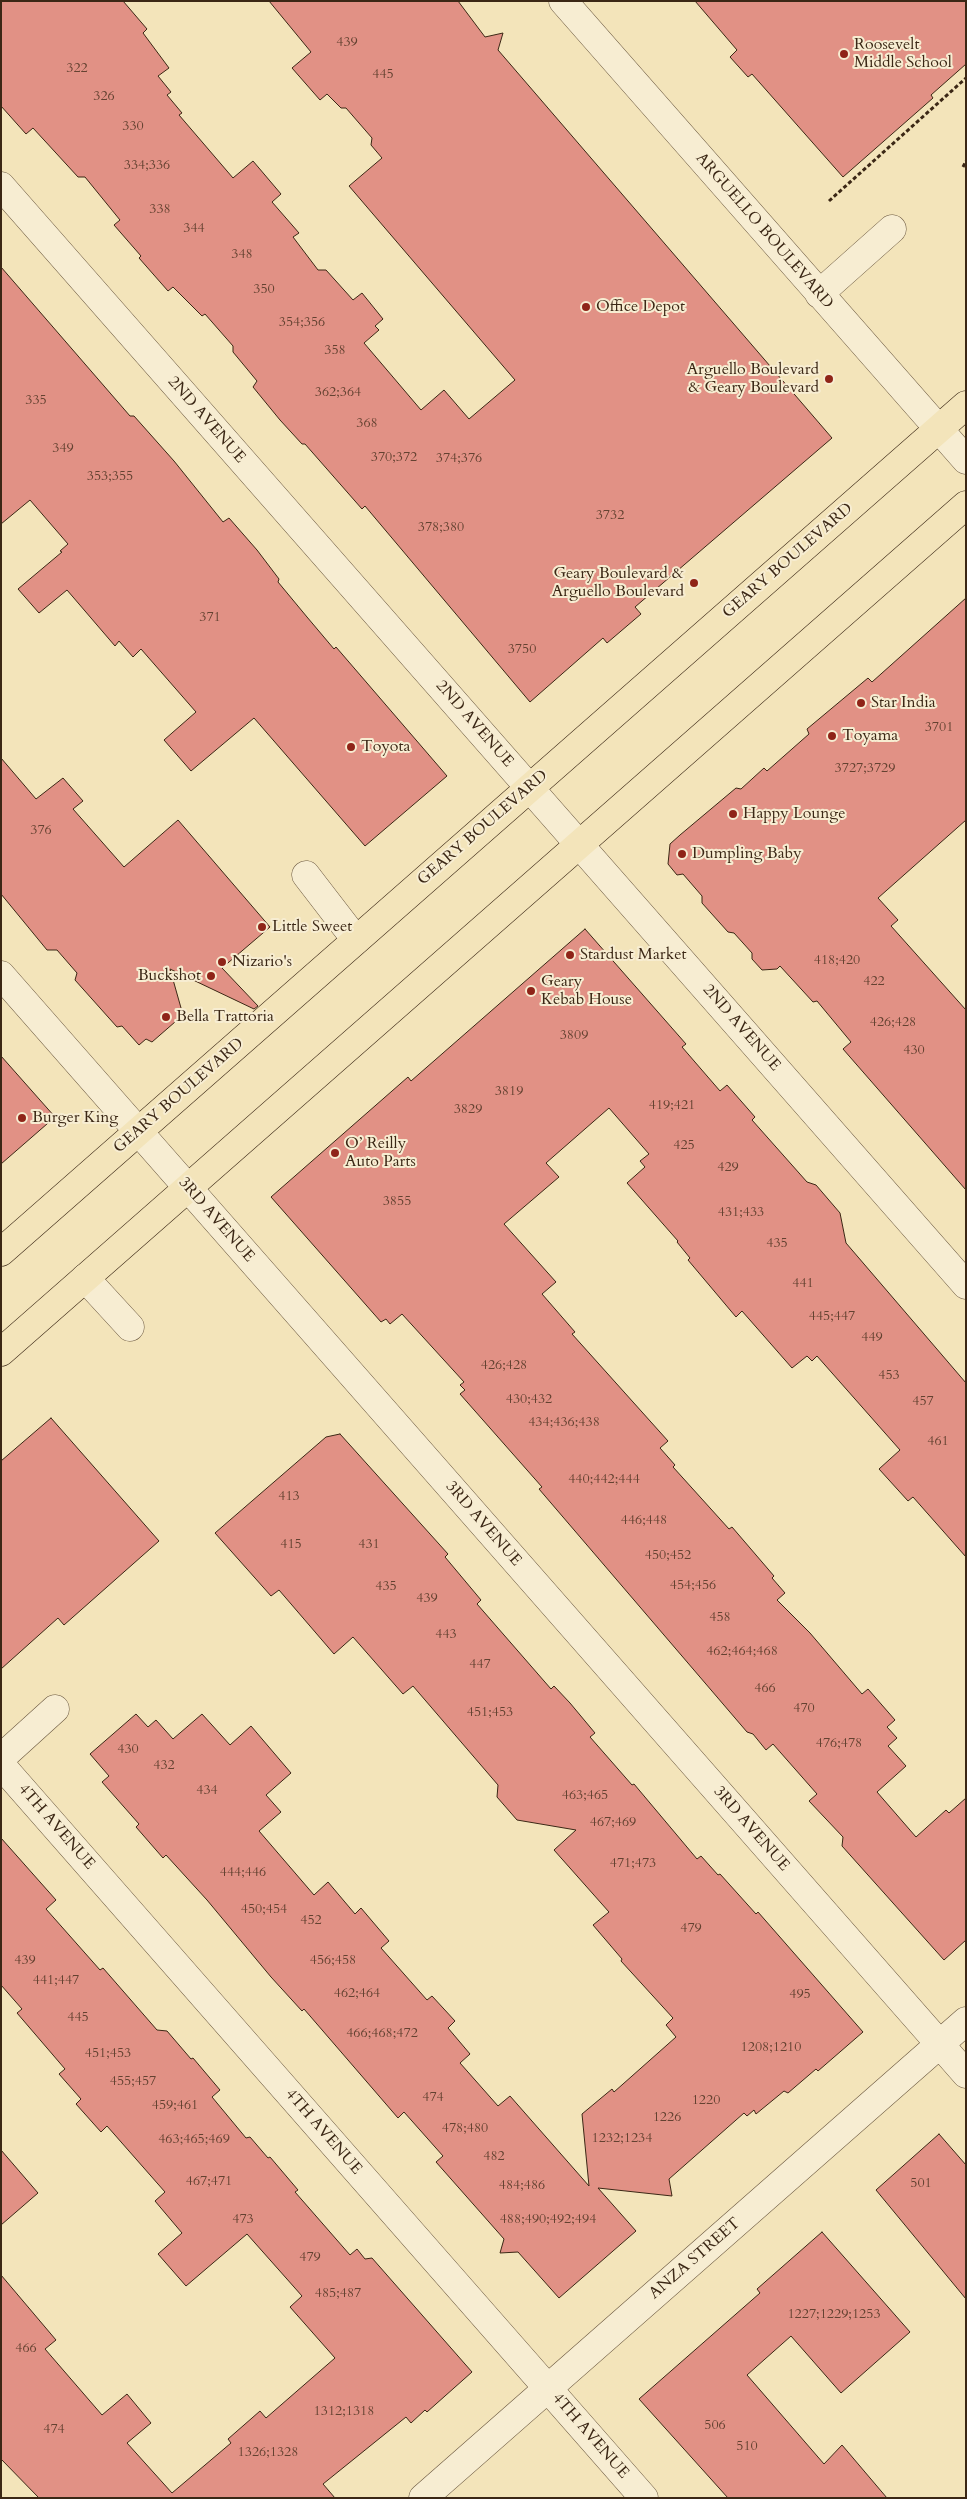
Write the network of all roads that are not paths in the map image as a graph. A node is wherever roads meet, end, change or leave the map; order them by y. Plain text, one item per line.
1 (563, 1) edge
2 (1, 186) edge
3 (892, 229) dead end
4 (819, 294) junction
5 (966, 405) edge
6 (938, 429) junction
7 (966, 460) edge
8 (966, 505) edge
9 (530, 788) junction
10 (579, 844) junction
11 (306, 875) dead end
12 (356, 940) junction
13 (1, 975) edge
14 (138, 1131) junction
15 (188, 1187) junction
16 (1, 1252) edge
17 (85, 1278) junction
18 (966, 1285) edge
19 (130, 1327) dead end
20 (1, 1352) edge
21 (55, 1709) dead end
22 (1, 1758) edge
23 (1, 1765) edge
24 (966, 2021) edge
25 (940, 2044) junction
26 (966, 2074) edge
27 (548, 2388) junction
28 (424, 2498) edge
29 (644, 2498) edge

1 - 4 street, ARGUELLO BOULEVARD
2 - 9 street, 2ND AVENUE
3 - 4 street
4 - 6 street, ARGUELLO BOULEVARD
5 - 6 main road, GEARY BOULEVARD
6 - 7 street, ARGUELLO BOULEVARD
6 - 9 main road, GEARY BOULEVARD
8 - 10 main road
9 - 10 street, 2ND AVENUE
9 - 12 main road, GEARY BOULEVARD
10 - 15 main road
10 - 18 street, 2ND AVENUE
11 - 12 street
12 - 14 main road, GEARY BOULEVARD
13 - 14 street, 3RD AVENUE
14 - 15 street, 3RD AVENUE
14 - 16 main road, GEARY BOULEVARD
15 - 17 main road
15 - 25 street, 3RD AVENUE
17 - 19 street
17 - 20 main road
21 - 22 street
23 - 27 street, 4TH AVENUE
24 - 25 street, ANZA STREET
25 - 26 street, 3RD AVENUE
25 - 27 street, ANZA STREET
27 - 28 street, ANZA STREET
27 - 29 street, 4TH AVENUE

